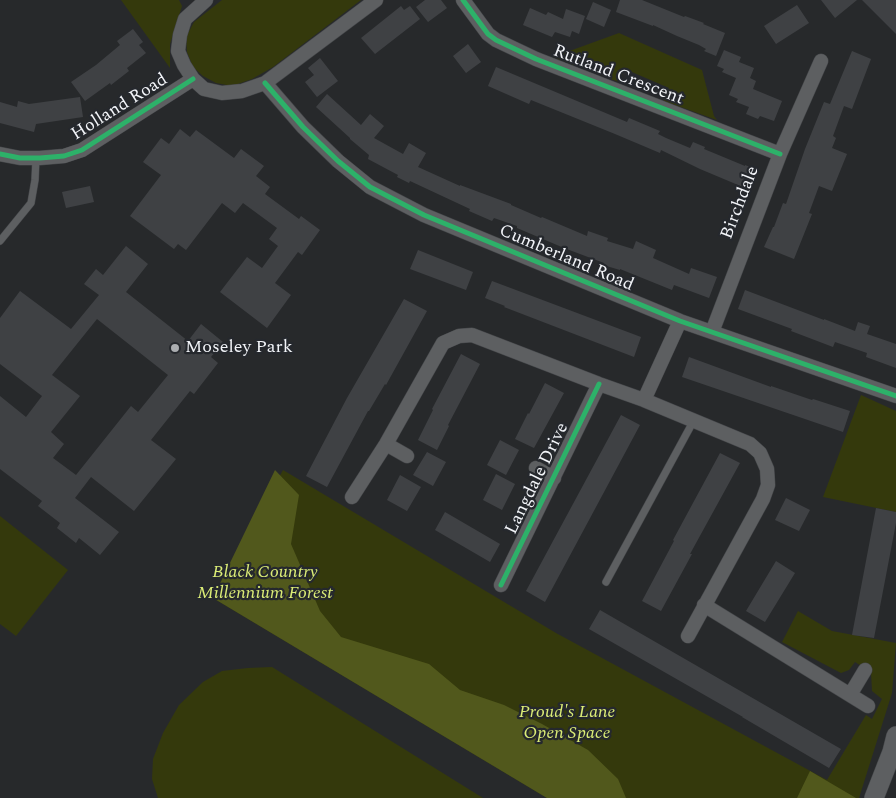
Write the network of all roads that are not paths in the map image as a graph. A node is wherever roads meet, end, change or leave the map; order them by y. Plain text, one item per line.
1 (376, 0) edge
2 (463, 0) edge
3 (200, 2) edge
4 (821, 61) dead end
5 (193, 79) junction
6 (265, 83) junction
7 (0, 154) edge
8 (780, 154) junction
9 (36, 158) junction
10 (0, 241) edge
11 (680, 321) junction
12 (712, 332) junction
13 (599, 384) junction
14 (896, 396) edge
15 (644, 400) junction
16 (694, 420) junction
17 (386, 444) junction
18 (407, 456) dead end
19 (536, 468) dead end
20 (554, 478) junction
21 (352, 498) dead end
22 (606, 582) dead end
23 (501, 585) dead end
24 (704, 606) junction
25 (688, 636) dead end
26 (865, 670) dead end
27 (850, 695) junction
28 (868, 706) dead end
29 (896, 736) edge
30 (874, 798) edge

1 - 6 street
2 - 8 street, Rutland Crescent
3 - 5 street
4 - 8 street, Birchdale
5 - 6 street
5 - 9 street, Holland Road
6 - 11 street, Cumberland Road
7 - 9 street, Holland Road
8 - 12 street, Birchdale
9 - 10 lane
11 - 12 street, Cumberland Road
11 - 15 street
12 - 14 street, Cumberland Road
13 - 15 street
13 - 17 street
13 - 20 street, Langdale Drive
15 - 16 street
16 - 22 lane
16 - 24 street
17 - 18 street
17 - 21 street
19 - 20 street, Langdale Drive
20 - 23 street, Langdale Drive
24 - 25 street
24 - 27 street
26 - 27 street
27 - 28 street
29 - 30 street

